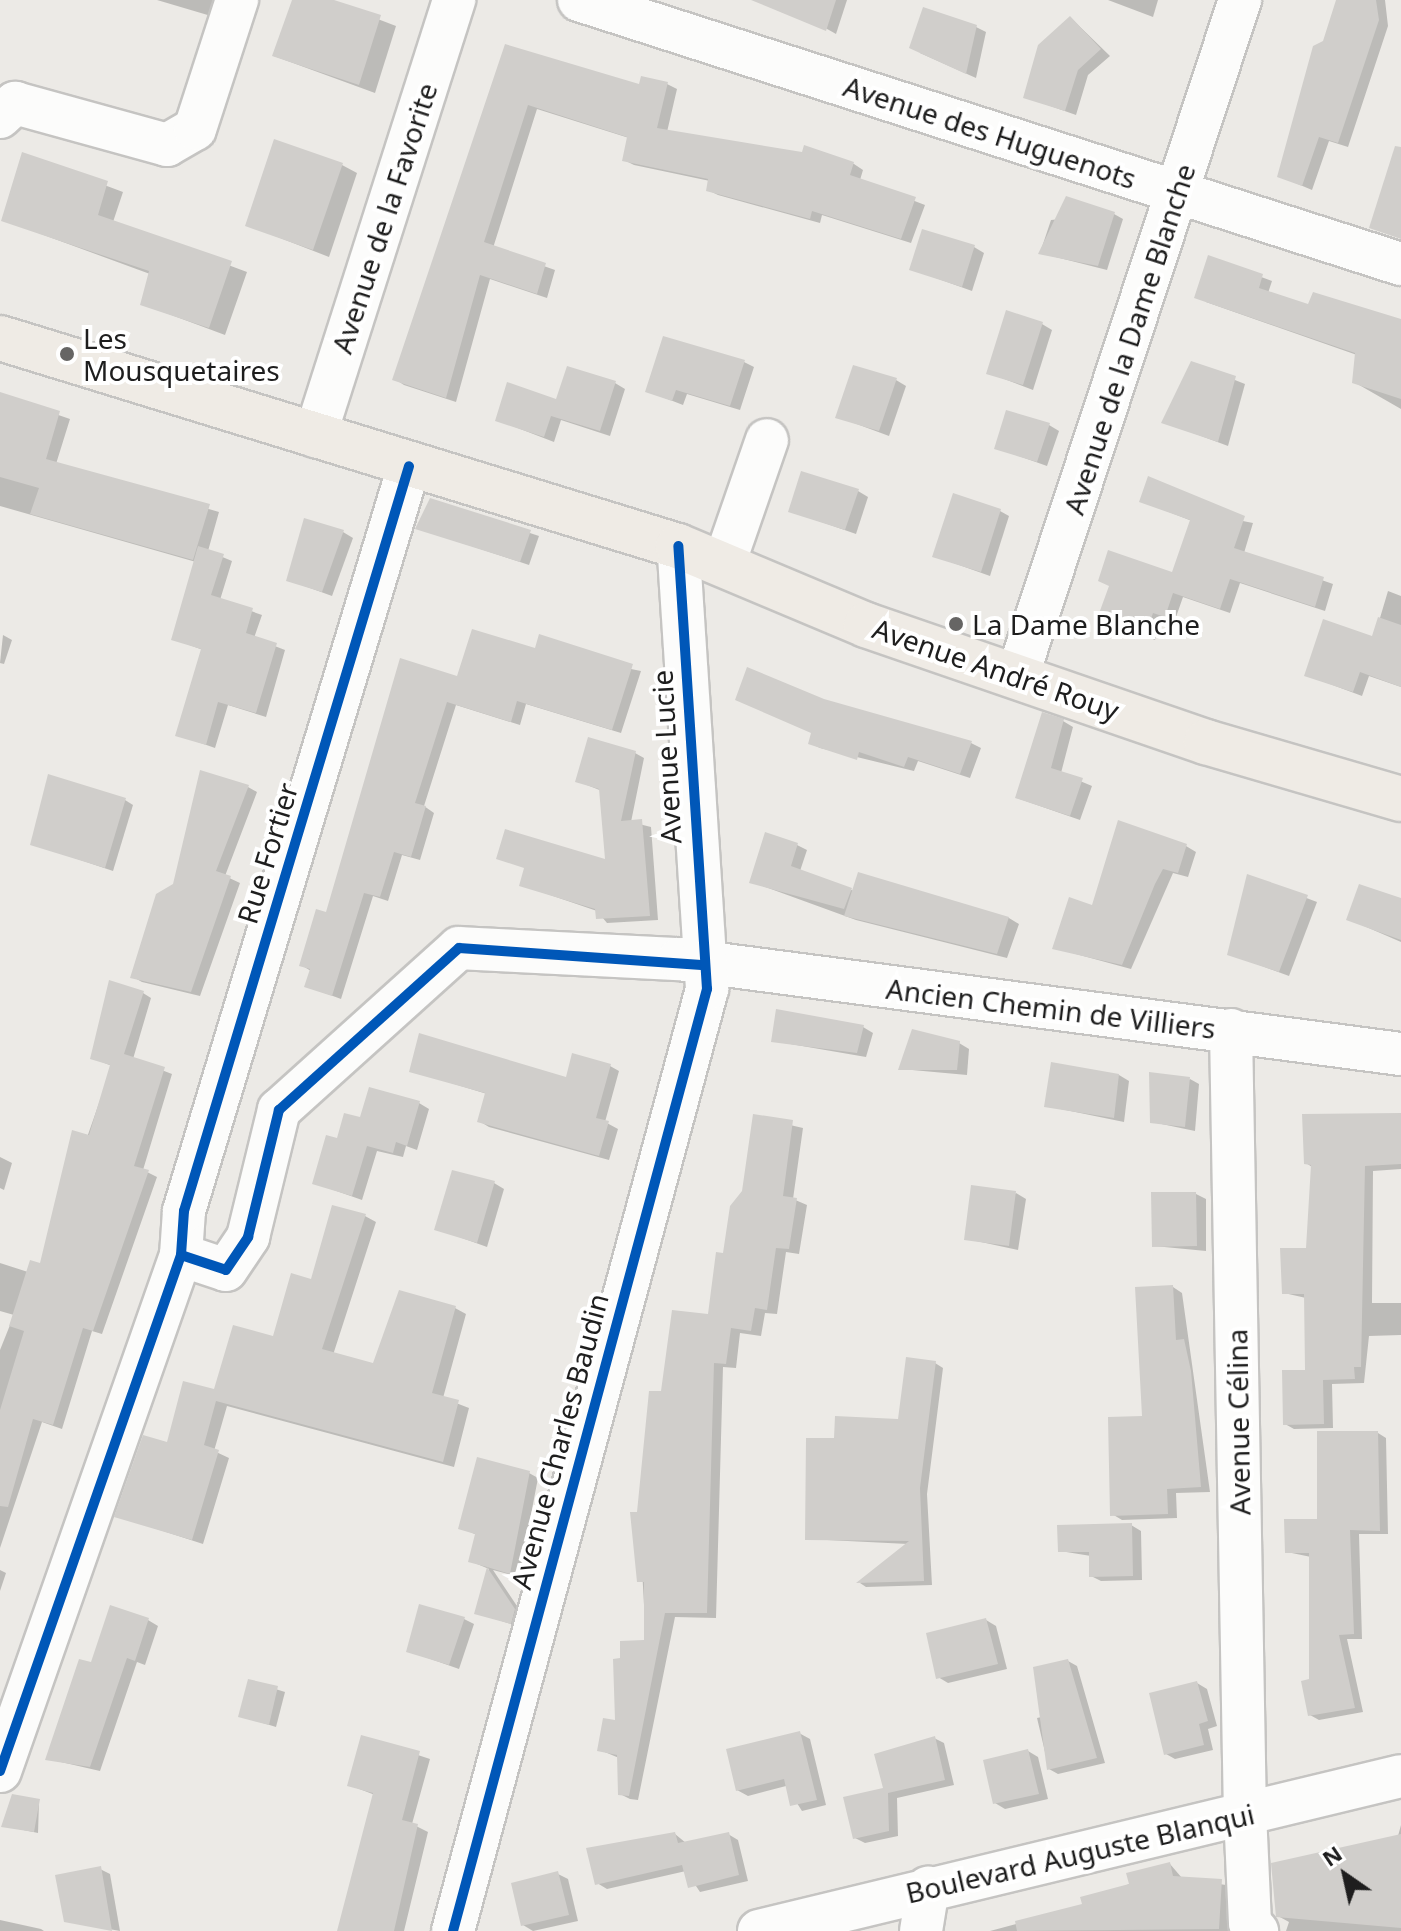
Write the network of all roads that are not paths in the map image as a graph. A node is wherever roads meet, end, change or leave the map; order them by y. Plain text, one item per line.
1 (237, 0) edge
2 (454, 0) edge
3 (579, 0) edge
4 (1240, 0) edge
5 (0, 117) edge
6 (1175, 191) junction
7 (1401, 264) edge
8 (0, 338) edge
9 (315, 436) junction
10 (767, 440) dead end
11 (409, 466) junction
12 (678, 546) junction
13 (724, 564) junction
14 (1017, 677) junction
15 (1401, 799) edge
16 (701, 965) junction
17 (1231, 1030) junction
18 (1401, 1054) edge
19 (181, 1255) junction
20 (0, 1771) edge
21 (1401, 1776) edge
22 (1245, 1813) junction
23 (928, 1888) junction
24 (453, 1931) edge
25 (759, 1931) edge
26 (921, 1931) edge
27 (1257, 1931) edge

1 - 5 street
2 - 9 street, Avenue de la Favorite
3 - 6 street, Avenue des Huguenots
4 - 6 street, Avenue de la Dame Blanche
6 - 7 street, Avenue des Huguenots
6 - 14 street, Avenue de la Dame Blanche
8 - 9 main road, Avenue André Rouy
9 - 11 main road, Avenue André Rouy
10 - 13 street
11 - 12 main road, Avenue André Rouy
11 - 19 street, Rue Fortier
12 - 13 main road, Avenue André Rouy
12 - 16 street, Avenue Lucie
13 - 14 main road, Avenue André Rouy
14 - 15 main road, Avenue André Rouy
16 - 17 street, Ancien Chemin de Villiers
16 - 19 street, Ancien Chemin de Villiers
16 - 24 street, Avenue Charles Baudin
17 - 18 street, Ancien Chemin de Villiers
17 - 22 street, Avenue Célina
19 - 20 street, Rue Fortier
21 - 22 street, Boulevard Auguste Blanqui
22 - 23 street, Boulevard Auguste Blanqui
22 - 27 street, Avenue Célina
23 - 25 street, Boulevard Auguste Blanqui
23 - 26 street

